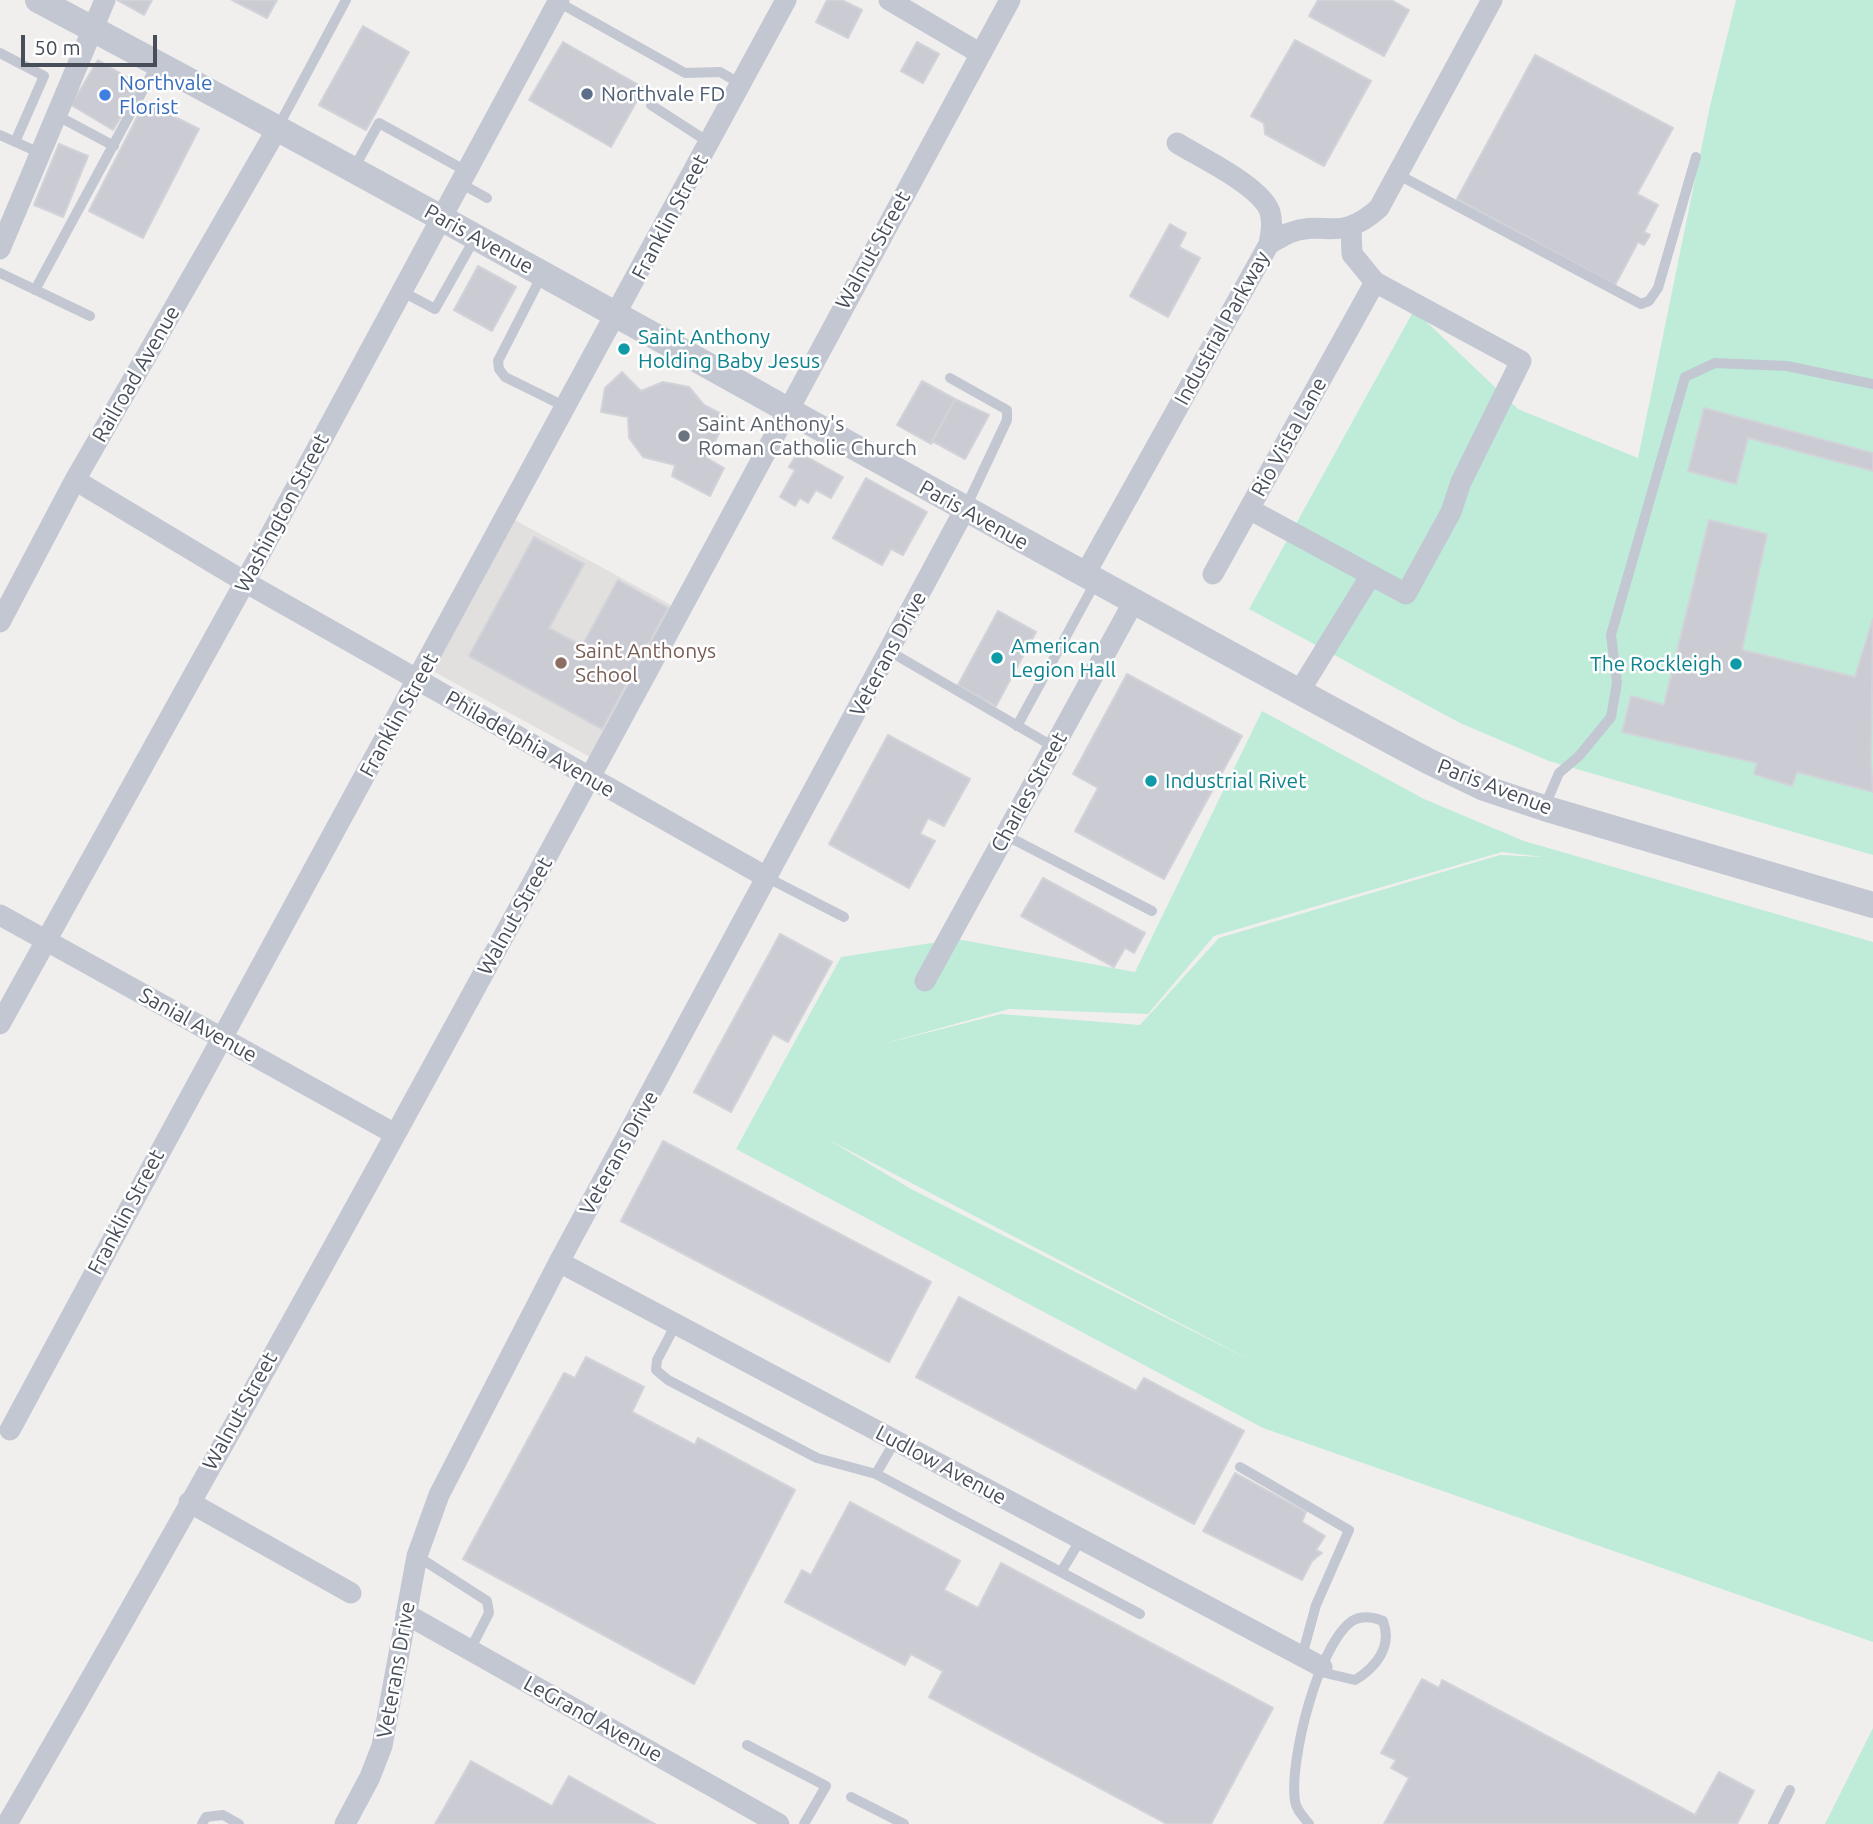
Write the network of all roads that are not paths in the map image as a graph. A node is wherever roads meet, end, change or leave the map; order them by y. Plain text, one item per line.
1 (38, 0) edge
2 (104, 0) edge
3 (346, 0) edge
4 (786, 0) edge
5 (889, 0) edge
6 (1010, 0) edge
7 (1492, 0) edge
8 (559, 1) edge
9 (92, 29) junction
10 (0, 53) edge
11 (981, 54) junction
12 (158, 64) junction
13 (741, 84) junction
14 (651, 105) dead end
15 (56, 115) junction
16 (276, 129) junction
17 (0, 135) edge
18 (15, 142) junction
19 (710, 142) junction
20 (1177, 144) dead end
21 (114, 146) junction
22 (40, 153) junction
23 (1696, 157) dead end
24 (353, 170) junction
25 (1397, 174) junction
26 (463, 177) junction
27 (487, 198) dead end
28 (441, 218) junction
29 (1351, 228) junction
30 (475, 237) junction
31 (1269, 244) junction
32 (0, 249) edge
33 (0, 273) edge
34 (542, 275) junction
35 (1375, 282) junction
36 (35, 290) junction
37 (401, 291) junction
38 (90, 316) dead end
39 (617, 317) junction
40 (950, 378) dead end
41 (1873, 384) edge
42 (568, 408) junction
43 (786, 411) junction
44 (75, 480) junction
45 (965, 509) junction
46 (1249, 509) junction
47 (1213, 574) dead end
48 (1371, 575) junction
49 (1089, 580) junction
50 (245, 582) junction
51 (1133, 603) junction
52 (0, 622) edge
53 (889, 651) junction
54 (419, 679) junction
55 (1299, 692) junction
56 (1017, 726) junction
57 (1054, 747) junction
58 (590, 779) junction
59 (1544, 808) junction
60 (1005, 835) junction
61 (768, 878) junction
62 (1873, 905) edge
63 (1152, 911) dead end
64 (0, 915) edge
65 (844, 917) dead end
66 (44, 940) junction
67 (925, 981) dead end
68 (0, 1024) edge
69 (220, 1037) junction
70 (395, 1134) junction
71 (559, 1262) junction
72 (676, 1324) junction
73 (10, 1430) dead end
74 (895, 1441) junction
75 (1240, 1467) dead end
76 (876, 1474) junction
77 (189, 1502) junction
78 (1081, 1539) junction
79 (418, 1556) junction
80 (1062, 1572) junction
81 (352, 1592) dead end
82 (407, 1614) junction
83 (1140, 1614) dead end
84 (470, 1650) junction
85 (1301, 1656) junction
86 (1322, 1670) junction
87 (747, 1745) dead end
88 (1790, 1790) dead end
89 (851, 1797) dead end
90 (8, 1824) edge
91 (202, 1824) edge
92 (239, 1824) edge
93 (345, 1824) edge
94 (778, 1824) edge
95 (804, 1824) edge
96 (904, 1824) edge
97 (1309, 1824) edge
98 (1773, 1824) edge

1 - 9 street, Paris Avenue
2 - 9 street
3 - 16 lane
4 - 13 street, Franklin Street
5 - 11 street
6 - 11 street, Walnut Street
7 - 25 street
8 - 13 lane
8 - 26 street, Washington Street
9 - 12 street, Paris Avenue
9 - 15 street
10 - 18 lane
11 - 43 street, Walnut Street
12 - 16 street, Paris Avenue
12 - 21 lane
13 - 19 street, Franklin Street
14 - 19 lane
15 - 21 lane
15 - 22 street
16 - 24 street, Paris Avenue
16 - 44 street, Railroad Avenue
17 - 18 lane
18 - 22 lane
19 - 39 street, Franklin Street
20 - 31 street
21 - 36 lane
22 - 32 street
23 - 25 lane
24 - 26 lane
24 - 28 street, Paris Avenue
25 - 29 street
26 - 27 lane
26 - 28 street, Washington Street
28 - 30 street, Paris Avenue
28 - 37 street, Washington Street
29 - 31 street, Industrial Parkway
29 - 35 street
30 - 34 street, Paris Avenue
30 - 37 lane
31 - 49 street, Industrial Parkway
33 - 36 lane
34 - 39 street, Paris Avenue
34 - 42 lane
35 - 46 street, Rio Vista Lane
35 - 48 street, Rio Vista Lane
36 - 38 lane
37 - 50 street, Washington Street
39 - 42 street, Franklin Street
39 - 43 street, Paris Avenue
40 - 45 lane
41 - 59 lane
42 - 54 street, Franklin Street
43 - 45 street, Paris Avenue
43 - 58 street, Walnut Street
44 - 50 street, Philadelphia Avenue
44 - 52 street, Railroad Avenue
45 - 49 street, Paris Avenue
45 - 53 street, Veterans Drive
46 - 47 street
46 - 48 street, Rio Vista Lane
48 - 55 street
49 - 51 street, Paris Avenue
49 - 56 lane
50 - 54 street, Philadelphia Avenue
50 - 66 street, Washington Street
51 - 55 street, Paris Avenue
51 - 57 street, Charles Street
53 - 56 lane
53 - 61 street, Veterans Drive
54 - 58 street, Philadelphia Avenue
54 - 69 street, Franklin Street
55 - 59 street, Paris Avenue
56 - 57 lane
57 - 60 street, Charles Street
58 - 61 street, Philadelphia Avenue
58 - 70 street, Walnut Street
59 - 62 street, Paris Avenue
60 - 63 lane
60 - 67 street, Charles Street
61 - 65 lane
61 - 71 street, Veterans Drive
64 - 66 street, Sanial Avenue
66 - 68 street, Washington Street
66 - 69 street, Sanial Avenue
69 - 70 street, Sanial Avenue
69 - 73 street, Franklin Street
70 - 77 street, Walnut Street
71 - 72 street, Ludlow Avenue
71 - 79 street, Veterans Drive
72 - 74 street, Ludlow Avenue
72 - 76 lane
74 - 76 lane
74 - 78 street, Ludlow Avenue
75 - 85 lane
76 - 80 lane
77 - 81 street
77 - 90 street, Walnut Street
78 - 80 lane
78 - 85 street, Ludlow Avenue
79 - 82 street, Veterans Drive
79 - 84 lane
80 - 83 lane
82 - 84 street, LeGrand Avenue
82 - 93 street, Veterans Drive
84 - 94 street, LeGrand Avenue
85 - 86 street, Ludlow Avenue
86 - 86 lane
86 - 97 lane
87 - 95 lane
88 - 98 lane
89 - 96 lane
91 - 92 lane

